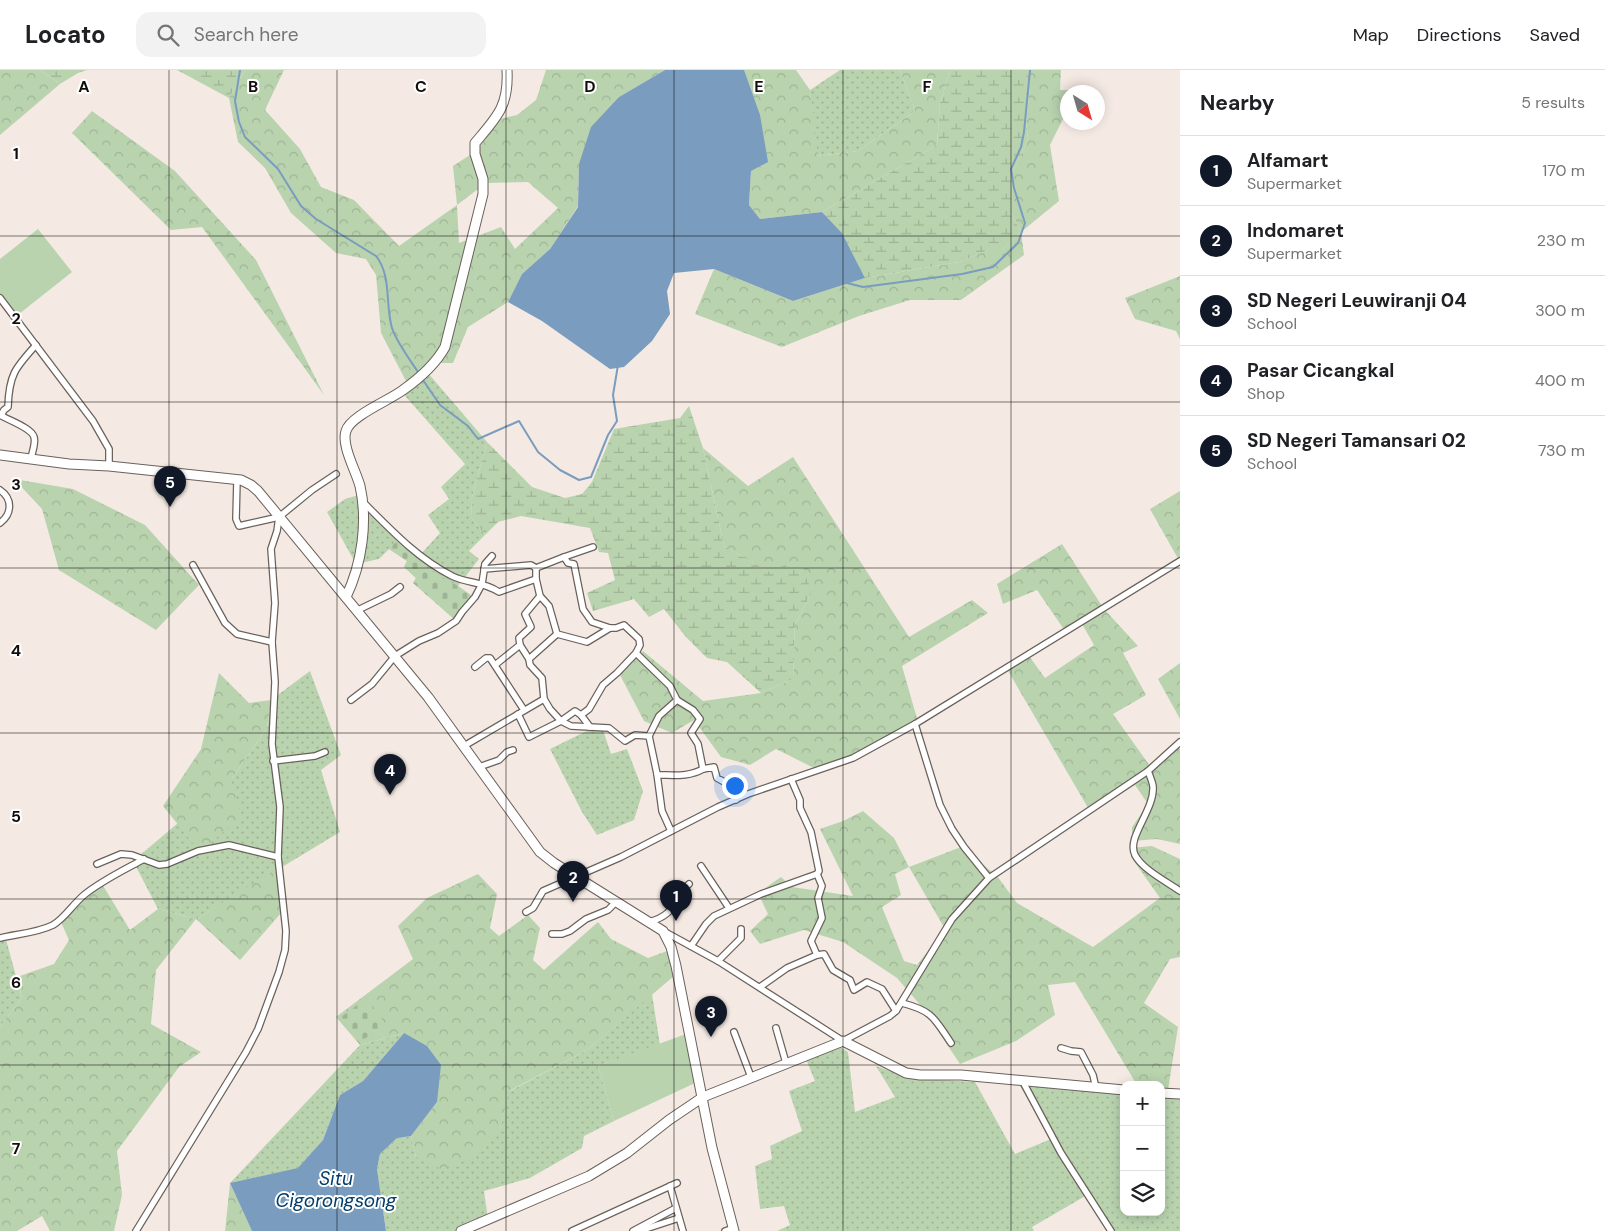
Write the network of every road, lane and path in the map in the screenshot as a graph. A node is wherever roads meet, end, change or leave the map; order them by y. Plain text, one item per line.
1 (508, 70) edge
2 (0, 298) edge
3 (36, 346) junction
4 (0, 415) edge
5 (0, 455) edge
6 (31, 458) junction
7 (109, 466) junction
8 (336, 474) dead end
9 (237, 480) junction
10 (0, 490) edge
11 (362, 500) junction
12 (279, 517) junction
13 (0, 523) edge
14 (593, 547) dead end
15 (492, 556) dead end
16 (564, 557) junction
17 (1180, 561) edge
18 (193, 565) dead end
19 (536, 568) junction
20 (484, 569) junction
21 (536, 580) junction
22 (482, 584) junction
23 (400, 587) dead end
24 (346, 596) junction
25 (540, 596) junction
26 (358, 610) junction
27 (610, 628) junction
28 (557, 634) junction
29 (272, 642) junction
30 (520, 645) junction
31 (636, 653) junction
32 (395, 656) junction
33 (529, 659) junction
34 (495, 664) junction
35 (475, 667) dead end
36 (544, 699) junction
37 (351, 700) dead end
38 (677, 700) junction
39 (524, 710) junction
40 (518, 714) junction
41 (581, 715) junction
42 (561, 721) junction
43 (915, 724) junction
44 (590, 727) junction
45 (649, 736) junction
46 (1180, 742) edge
47 (464, 746) junction
48 (513, 750) dead end
49 (325, 752) dead end
50 (273, 761) junction
51 (479, 767) junction
52 (702, 769) junction
53 (1148, 771) junction
54 (657, 774) junction
55 (791, 779) junction
56 (736, 800) junction
57 (671, 831) junction
58 (278, 857) junction
59 (144, 859) junction
60 (97, 864) dead end
61 (701, 866) dead end
62 (817, 874) junction
63 (576, 876) junction
64 (989, 878) junction
65 (689, 884) dead end
66 (1180, 891) edge
67 (616, 902) junction
68 (729, 908) junction
69 (526, 912) dead end
70 (649, 922) junction
71 (742, 929) dead end
72 (663, 931) junction
73 (552, 934) dead end
74 (0, 938) edge
75 (691, 946) junction
76 (818, 955) junction
77 (718, 961) junction
78 (760, 987) junction
79 (902, 1003) junction
80 (896, 1011) junction
81 (776, 1028) dead end
82 (734, 1032) dead end
83 (843, 1041) junction
84 (951, 1044) dead end
85 (1061, 1048) dead end
86 (786, 1063) junction
87 (751, 1077) junction
88 (1023, 1082) junction
89 (1096, 1088) junction
90 (1120, 1090) edge
91 (1165, 1093) edge
92 (1180, 1094) edge
93 (703, 1097) junction
94 (677, 1183) dead end
95 (670, 1186) junction
96 (676, 1208) junction
97 (679, 1218) junction
98 (581, 1229) edge
99 (731, 1230) edge
100 (136, 1231) edge
101 (461, 1231) edge
102 (572, 1231) edge
103 (633, 1231) edge
104 (638, 1231) edge
105 (682, 1231) edge
106 (1111, 1231) edge

1 - 11 main road
2 - 3 street
3 - 4 street
3 - 7 street
4 - 6 street
5 - 6 main road
6 - 7 main road
7 - 9 main road
8 - 12 street
9 - 12 main road
9 - 12 street
10 - 13 street
11 - 22 street
11 - 24 main road
12 - 24 main road
12 - 29 street
14 - 16 street
15 - 20 street
16 - 19 street
16 - 27 street
17 - 43 street
18 - 29 street
19 - 20 street
19 - 21 street
20 - 22 street
21 - 22 street
21 - 25 street
22 - 32 street
23 - 26 street
24 - 26 main road
25 - 28 street
25 - 30 street
26 - 32 main road
27 - 28 street
27 - 31 street
28 - 33 street
29 - 50 street
30 - 33 street
30 - 34 street
31 - 38 street
31 - 41 street
32 - 37 street
32 - 47 main road
33 - 36 street
34 - 35 street
34 - 39 street
36 - 39 street
36 - 42 street
38 - 45 street
38 - 52 street
39 - 40 street
40 - 42 street
40 - 47 street
41 - 42 street
41 - 44 street
42 - 44 street
43 - 55 street
43 - 64 street
44 - 45 street
45 - 54 street
46 - 53 street
47 - 51 main road
48 - 51 street
49 - 50 street
50 - 58 street
51 - 63 main road
52 - 54 street
52 - 56 street
53 - 64 street
53 - 66 street
54 - 57 street
55 - 56 street
55 - 62 street
56 - 57 street
57 - 63 street
58 - 59 street
58 - 100 street
59 - 60 street
59 - 74 street
61 - 68 street
62 - 68 street
62 - 76 street
63 - 67 main road
63 - 69 street
64 - 79 street
65 - 70 street
67 - 70 main road
67 - 73 street
68 - 75 street
70 - 72 main road
71 - 77 street
72 - 75 street
72 - 93 main road
75 - 77 street
76 - 78 street
76 - 80 street
77 - 78 street
78 - 83 street
79 - 80 street
79 - 84 street
80 - 83 street
81 - 86 street
82 - 87 street
83 - 86 main road
83 - 88 main road
85 - 89 street
86 - 87 main road
87 - 93 main road
88 - 89 main road
88 - 106 street
89 - 90 main road
91 - 92 main road
93 - 99 main road
93 - 101 main road
94 - 95 street
95 - 96 street
95 - 98 street
96 - 97 street
96 - 103 street
97 - 104 street
97 - 105 street
98 - 102 street

